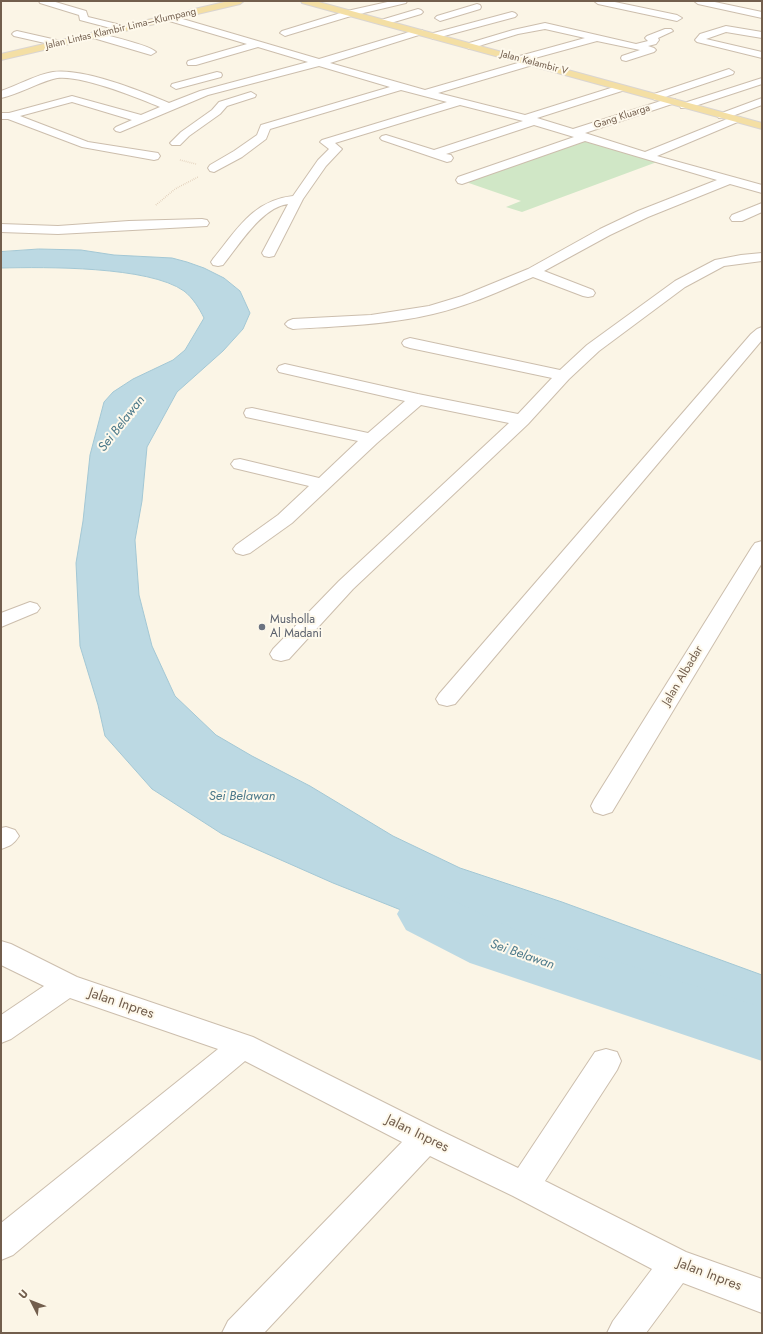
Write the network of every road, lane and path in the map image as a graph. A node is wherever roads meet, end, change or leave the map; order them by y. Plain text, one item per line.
1 (43, 1) edge
2 (240, 1) edge
3 (305, 1) edge
4 (403, 1) edge
5 (598, 1) edge
6 (698, 1) edge
7 (461, 3) dead end
8 (649, 3) dead end
9 (762, 5) edge
10 (632, 8) junction
11 (745, 11) junction
12 (418, 12) dead end
13 (351, 13) junction
14 (613, 14) dead end
15 (512, 15) dead end
16 (762, 15) edge
17 (169, 18) junction
18 (677, 18) dead end
19 (433, 20) dead end
20 (384, 22) junction
21 (122, 28) junction
22 (419, 28) junction
23 (668, 31) dead end
24 (285, 33) dead end
25 (17, 34) dead end
26 (93, 35) junction
27 (762, 35) edge
28 (432, 36) junction
29 (598, 37) junction
30 (58, 43) junction
31 (259, 44) junction
32 (469, 46) junction
33 (638, 46) junction
34 (151, 52) dead end
35 (295, 54) junction
36 (762, 54) edge
37 (1, 56) edge
38 (626, 58) dead end
39 (520, 59) junction
40 (273, 60) dead end
41 (321, 62) junction
42 (532, 62) junction
43 (192, 63) dead end
44 (349, 71) junction
45 (228, 72) dead end
46 (729, 72) dead end
47 (328, 76) dead end
48 (762, 81) edge
49 (176, 86) dead end
50 (401, 87) junction
51 (621, 88) junction
52 (264, 92) dead end
53 (425, 93) junction
54 (1, 95) edge
55 (655, 97) junction
56 (459, 101) junction
57 (671, 101) junction
58 (762, 101) edge
59 (685, 106) junction
60 (169, 107) junction
61 (5, 116) edge
62 (723, 116) junction
63 (142, 119) junction
64 (736, 119) junction
65 (530, 120) junction
66 (762, 126) edge
67 (120, 129) dead end
68 (580, 135) junction
69 (386, 138) dead end
70 (176, 143) dead end
71 (433, 154) junction
72 (154, 156) joint
73 (646, 156) junction
74 (447, 158) dead end
75 (214, 168) junction
76 (462, 180) dead end
77 (728, 180) junction
78 (762, 189) edge
79 (297, 199) junction
80 (762, 207) edge
81 (737, 218) dead end
82 (202, 223) dead end
83 (128, 225) junction
84 (1, 228) edge
85 (269, 253) dead end
86 (762, 257) edge
87 (218, 262) dead end
88 (533, 272) junction
89 (588, 293) dead end
90 (293, 324) dead end
91 (762, 332) edge
92 (410, 343) dead end
93 (285, 369) dead end
94 (564, 376) junction
95 (418, 399) junction
96 (252, 413) dead end
97 (522, 420) junction
98 (371, 439) junction
99 (240, 464) dead end
100 (323, 484) junction
101 (762, 546) edge
102 (243, 548) dead end
103 (30, 608) dead end
104 (1, 621) edge
105 (281, 654) dead end
106 (447, 699) dead end
107 (603, 806) dead end
108 (1, 952) edge
109 (67, 985) junction
110 (1, 1031) edge
111 (243, 1046) junction
112 (606, 1061) dead end
113 (426, 1140) junction
114 (524, 1186) junction
115 (1, 1244) edge
116 (676, 1264) junction
117 (762, 1296) edge
118 (240, 1333) edge
119 (624, 1333) edge

1 - 21 street
2 - 17 main road, Jalan Lintas Klambir Lima–Klumpang
3 - 13 main road, Jalan Kelambir V
4 - 13 street
5 - 10 street
6 - 11 street
7 - 19 street
8 - 10 street
9 - 11 street
10 - 14 street
10 - 18 street
11 - 16 street
12 - 20 street
13 - 20 main road, Jalan Kelambir V
13 - 24 street
15 - 28 street
17 - 21 main road, Jalan Lintas Klambir Lima–Klumpang
17 - 31 street
20 - 22 main road, Jalan Kelambir V
21 - 26 main road, Jalan Lintas Klambir Lima–Klumpang
22 - 28 main road, Jalan Kelambir V
22 - 41 street
23 - 33 street
25 - 30 street
26 - 30 main road, Jalan Lintas Klambir Lima–Klumpang
26 - 34 street
27 - 36 street
28 - 32 main road, Jalan Kelambir V
29 - 32 street
29 - 33 street
29 - 39 street
30 - 37 main road, Jalan Lintas Klambir Lima–Klumpang
31 - 35 street
31 - 43 street
32 - 39 main road, Jalan Kelambir V
33 - 38 street
35 - 40 street
35 - 41 street
39 - 42 main road, Jalan Kelambir V
41 - 44 street
41 - 60 street
42 - 51 main road, Jalan Kelambir V
42 - 53 street
44 - 47 street
44 - 50 street
45 - 49 street
46 - 55 street
48 - 59 street
50 - 53 street
50 - 75 street
51 - 55 main road, Jalan Kelambir V
51 - 65 street
52 - 70 street
53 - 56 street
54 - 60 street
55 - 57 main road, Jalan Kelambir V
56 - 65 street
56 - 79 street
57 - 59 main road, Jalan Kelambir V
57 - 68 street, Gang Kluarga
58 - 62 street
59 - 62 main road, Jalan Kelambir V
60 - 63 street
61 - 63 street
61 - 72 street
62 - 64 main road, Jalan Kelambir V
63 - 67 street
64 - 66 main road, Jalan Kelambir V
64 - 73 street
65 - 68 street
65 - 71 street
68 - 73 street
68 - 76 street, Gang Kluarga
69 - 71 street
71 - 74 street
72 - 75 path
73 - 77 street
75 - 83 path
77 - 78 street
77 - 88 street
79 - 85 street
79 - 87 street
80 - 81 street
82 - 83 street
83 - 84 street
86 - 94 street
88 - 89 street
88 - 90 street
91 - 106 street
92 - 94 street
93 - 95 street
94 - 97 street
95 - 97 street
95 - 98 street
96 - 98 street
97 - 105 street
98 - 100 street
99 - 100 street
100 - 102 street
101 - 107 street, Jalan Albadar
103 - 104 street
108 - 109 street, Jalan Inpres
109 - 110 street
109 - 111 street, Jalan Inpres
111 - 113 street, Jalan Inpres
111 - 115 street
112 - 114 street
113 - 114 street, Jalan Inpres
113 - 118 street
114 - 116 street, Jalan Inpres
116 - 117 street, Jalan Inpres
116 - 119 street

